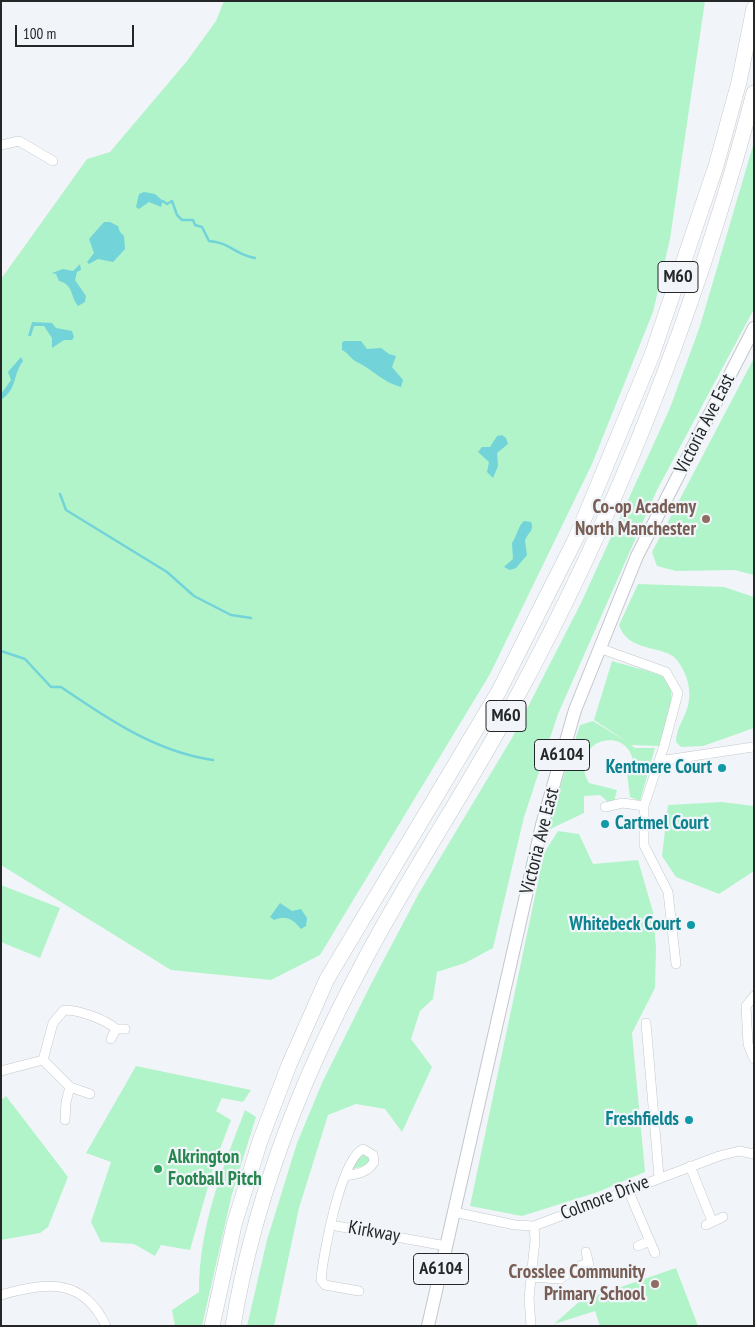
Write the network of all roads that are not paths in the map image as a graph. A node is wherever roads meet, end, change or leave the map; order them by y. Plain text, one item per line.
1 (754, 8) edge
2 (754, 93) edge
3 (1, 145) edge
4 (54, 161) dead end
5 (754, 328) edge
6 (599, 648) junction
7 (753, 747) edge
8 (659, 761) junction
9 (644, 806) junction
10 (605, 807) dead end
11 (676, 964) dead end
12 (754, 996) edge
13 (62, 1000) dead end
14 (64, 1010) junction
15 (646, 1023) dead end
16 (111, 1039) dead end
17 (754, 1059) edge
18 (43, 1060) junction
19 (1, 1071) edge
20 (70, 1087) junction
21 (90, 1094) dead end
22 (64, 1120) dead end
23 (754, 1154) edge
24 (690, 1166) junction
25 (345, 1176) dead end
26 (659, 1177) junction
27 (628, 1190) junction
28 (454, 1212) junction
29 (723, 1217) dead end
30 (331, 1225) junction
31 (534, 1226) junction
32 (650, 1241) junction
33 (446, 1246) junction
34 (638, 1246) dead end
35 (586, 1252) dead end
36 (655, 1253) dead end
37 (588, 1263) junction
38 (591, 1274) dead end
39 (531, 1277) junction
40 (359, 1291) dead end
41 (1, 1295) edge
42 (106, 1326) edge
43 (212, 1326) edge
44 (233, 1326) edge
45 (428, 1326) edge
46 (531, 1326) edge

1 - 43 highway, M60
2 - 44 highway, M60
3 - 4 street
5 - 6 main road, Victoria Ave East / A6104
6 - 8 street
6 - 28 main road, Victoria Ave East / A6104
7 - 8 street
8 - 9 street
9 - 10 street
9 - 11 street
12 - 17 street
13 - 14 street
14 - 16 street
14 - 18 street
15 - 26 street
18 - 19 street
18 - 20 street
20 - 21 street
20 - 22 street
23 - 24 street, Colmore Drive
24 - 26 street, Colmore Drive
24 - 29 street
25 - 30 street
26 - 27 street, Colmore Drive
27 - 31 street, Colmore Drive
27 - 32 street
28 - 31 street, Colmore Drive
28 - 33 main road, Victoria Ave East / A6104
30 - 33 street, Kirkway
30 - 40 street
31 - 39 street
32 - 34 street
32 - 36 street
33 - 45 main road, Victoria Ave East / A6104
35 - 37 street
37 - 38 street
37 - 39 street
39 - 46 street
41 - 42 street

